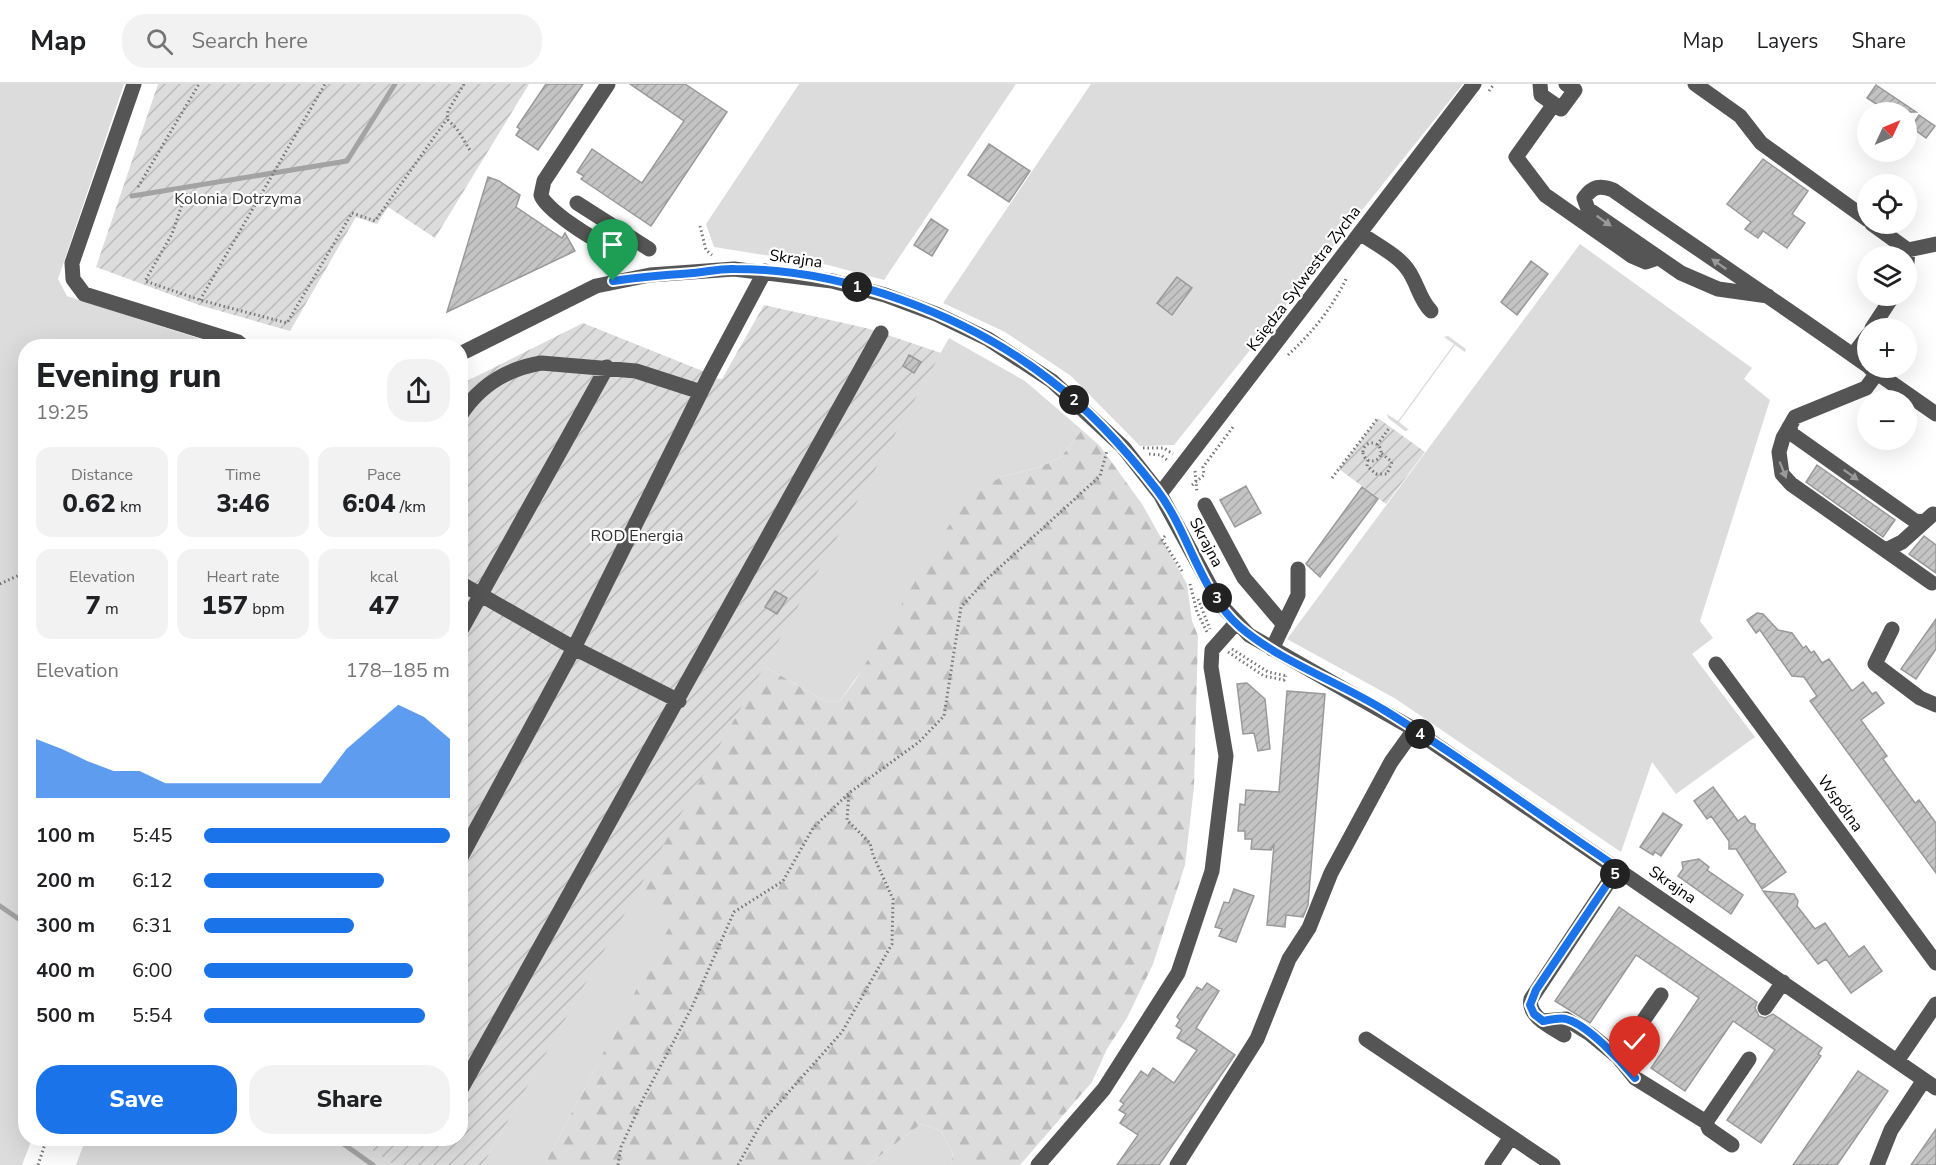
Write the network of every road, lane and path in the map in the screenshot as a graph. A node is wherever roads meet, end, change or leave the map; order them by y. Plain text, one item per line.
1 (134, 84) edge
2 (199, 84) edge
3 (325, 84) edge
4 (464, 84) edge
5 (608, 84) edge
6 (1474, 84) edge
7 (1494, 84) edge
8 (1540, 84) edge
9 (1566, 84) edge
10 (1695, 84) edge
11 (1487, 93) dead end
12 (1554, 104) junction
13 (447, 119) junction
14 (471, 152) dead end
15 (138, 187) dead end
16 (186, 193) dead end
17 (577, 202) dead end
18 (1857, 212) edge
19 (1360, 233) junction
20 (1886, 234) edge
21 (634, 241) junction
22 (1936, 244) edge
23 (1902, 246) edge
24 (1917, 248) edge
25 (649, 249) dead end
26 (1658, 258) junction
27 (765, 271) junction
28 (1351, 272) dead end
29 (1768, 296) junction
30 (200, 300) junction
31 (1431, 311) dead end
32 (881, 333) dead end
33 (228, 339) edge
34 (468, 350) edge
35 (1857, 350) edge
36 (1853, 355) junction
37 (1284, 358) dead end
38 (1857, 358) edge
39 (607, 367) junction
40 (1869, 378) edge
41 (1885, 378) edge
42 (701, 392) junction
43 (468, 404) edge
44 (1936, 414) edge
45 (1378, 418) dead end
46 (1238, 420) dead end
47 (1792, 422) junction
48 (1390, 427) dead end
49 (1377, 444) junction
50 (1107, 450) dead end
51 (1382, 453) junction
52 (1368, 460) junction
53 (1332, 478) dead end
54 (1192, 485) dead end
55 (1160, 494) junction
56 (1205, 505) dead end
57 (1886, 550) junction
58 (1298, 569) dead end
59 (18, 576) edge
60 (1932, 583) dead end
61 (0, 584) edge
62 (468, 587) edge
63 (481, 594) junction
64 (468, 618) edge
65 (1236, 623) junction
66 (1284, 626) junction
67 (1892, 629) dead end
68 (574, 648) junction
69 (1272, 649) junction
70 (1716, 664) dead end
71 (679, 701) junction
72 (1936, 705) edge
73 (1414, 730) junction
74 (849, 793) junction
75 (468, 844) edge
76 (1618, 868) junction
77 (1936, 963) edge
78 (1783, 982) junction
79 (1661, 995) dead end
80 (1936, 1004) edge
81 (1765, 1008) dead end
82 (1543, 1021) junction
83 (1564, 1035) dead end
84 (1366, 1039) dead end
85 (1618, 1058) junction
86 (1749, 1059) dead end
87 (1897, 1061) junction
88 (468, 1077) edge
89 (1930, 1084) edge
90 (1706, 1122) junction
91 (1511, 1137) junction
92 (1732, 1144) dead end
93 (44, 1146) edge
94 (38, 1165) edge
95 (618, 1165) edge
96 (738, 1165) edge
97 (1038, 1165) edge
98 (1177, 1165) edge
99 (1492, 1165) edge
100 (1553, 1165) edge
101 (1877, 1165) edge

1 - 33 street
2 - 15 path
3 - 30 path
4 - 13 path
5 - 21 street
6 - 19 street, Księdza Sylwestra Zycha
7 - 11 path
8 - 12 street
9 - 12 street
10 - 18 street
12 - 26 street
13 - 14 path
13 - 30 path
16 - 30 path
17 - 21 street
19 - 31 street
19 - 55 street, Księdza Sylwestra Zycha
20 - 23 street
21 - 25 street
22 - 24 street
26 - 29 street
29 -> 26 street
27 - 34 street, Skrajna
27 - 42 street
27 - 55 street, Skrajna
28 - 37 path
29 - 36 street
32 - 71 street
35 - 36 street
36 - 38 street
39 - 42 street
39 - 43 street
39 - 63 street
40 - 47 street
41 - 44 street
42 - 68 street
45 - 53 path
46 - 54 path
47 -> 57 street
47 -> 57 street
48 - 49 path
49 - 51 path
49 - 52 path
50 - 74 path
51 - 52 path
51 - 52 path
55 - 65 street, Skrajna
56 - 66 street
57 - 60 street
58 - 66 street
59 - 61 path
62 - 63 street
63 - 64 street
63 - 68 street
65 - 69 street, Skrajna
65 - 97 street
66 - 69 street
67 - 72 street
68 - 71 street
68 - 75 street
69 - 73 street, Skrajna
70 - 77 street, Wspólna
71 - 88 street
73 - 76 street, Skrajna
73 - 98 street
74 - 95 path
74 - 96 path
76 - 78 street, Skrajna
76 - 82 street
78 - 81 street
78 - 87 street, Skrajna
79 - 85 street
80 - 87 street
82 - 83 street
82 - 85 street
84 - 91 street
85 - 90 street
86 - 90 street
87 - 89 street, Skrajna
89 - 101 street
90 - 92 street
91 - 99 street
91 - 100 street
93 - 94 path

